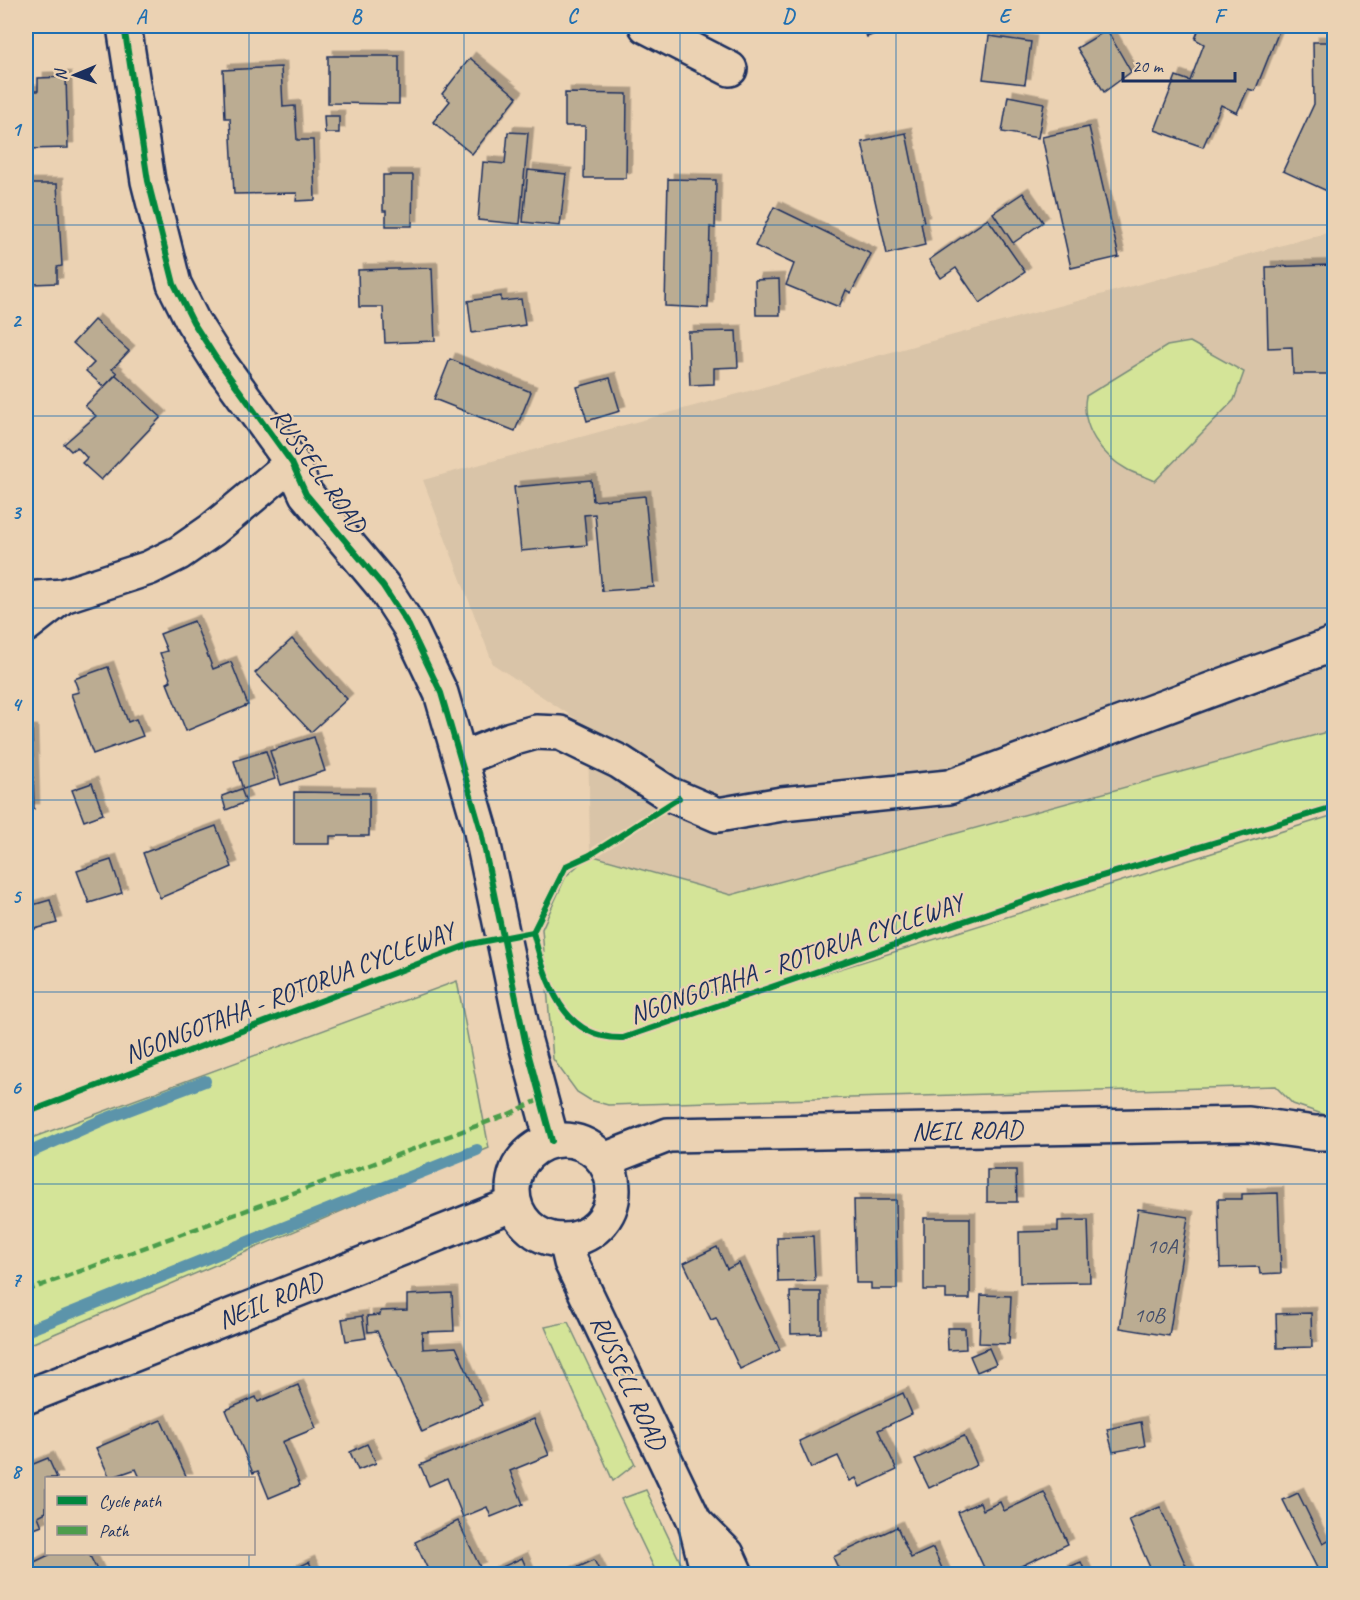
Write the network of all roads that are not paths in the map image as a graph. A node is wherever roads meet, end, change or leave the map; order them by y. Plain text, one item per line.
1 (124, 26) edge
2 (646, 26) edge
3 (730, 69) dead end
4 (292, 463) junction
5 (63, 596) junction
6 (26, 599) edge
7 (26, 626) edge
8 (1335, 644) edge
9 (461, 759) junction
10 (1335, 1133) edge
11 (552, 1141) junction
12 (604, 1160) junction
13 (514, 1204) junction
14 (566, 1241) junction
15 (26, 1397) edge
16 (695, 1522) junction
17 (708, 1575) edge
18 (736, 1575) edge

1 - 4 street, RUSSELL ROAD
2 - 3 street
4 - 5 street
4 - 9 street, RUSSELL ROAD
5 - 6 street
5 - 7 street
8 - 9 street
9 - 11 street, RUSSELL ROAD
10 - 12 street, NEIL ROAD
11 - 12 street
11 - 13 street
12 - 14 street
13 - 14 street
13 - 15 street, NEIL ROAD
14 - 16 street, RUSSELL ROAD
16 - 17 street, RUSSELL ROAD
16 - 18 street, RUSSELL ROAD

